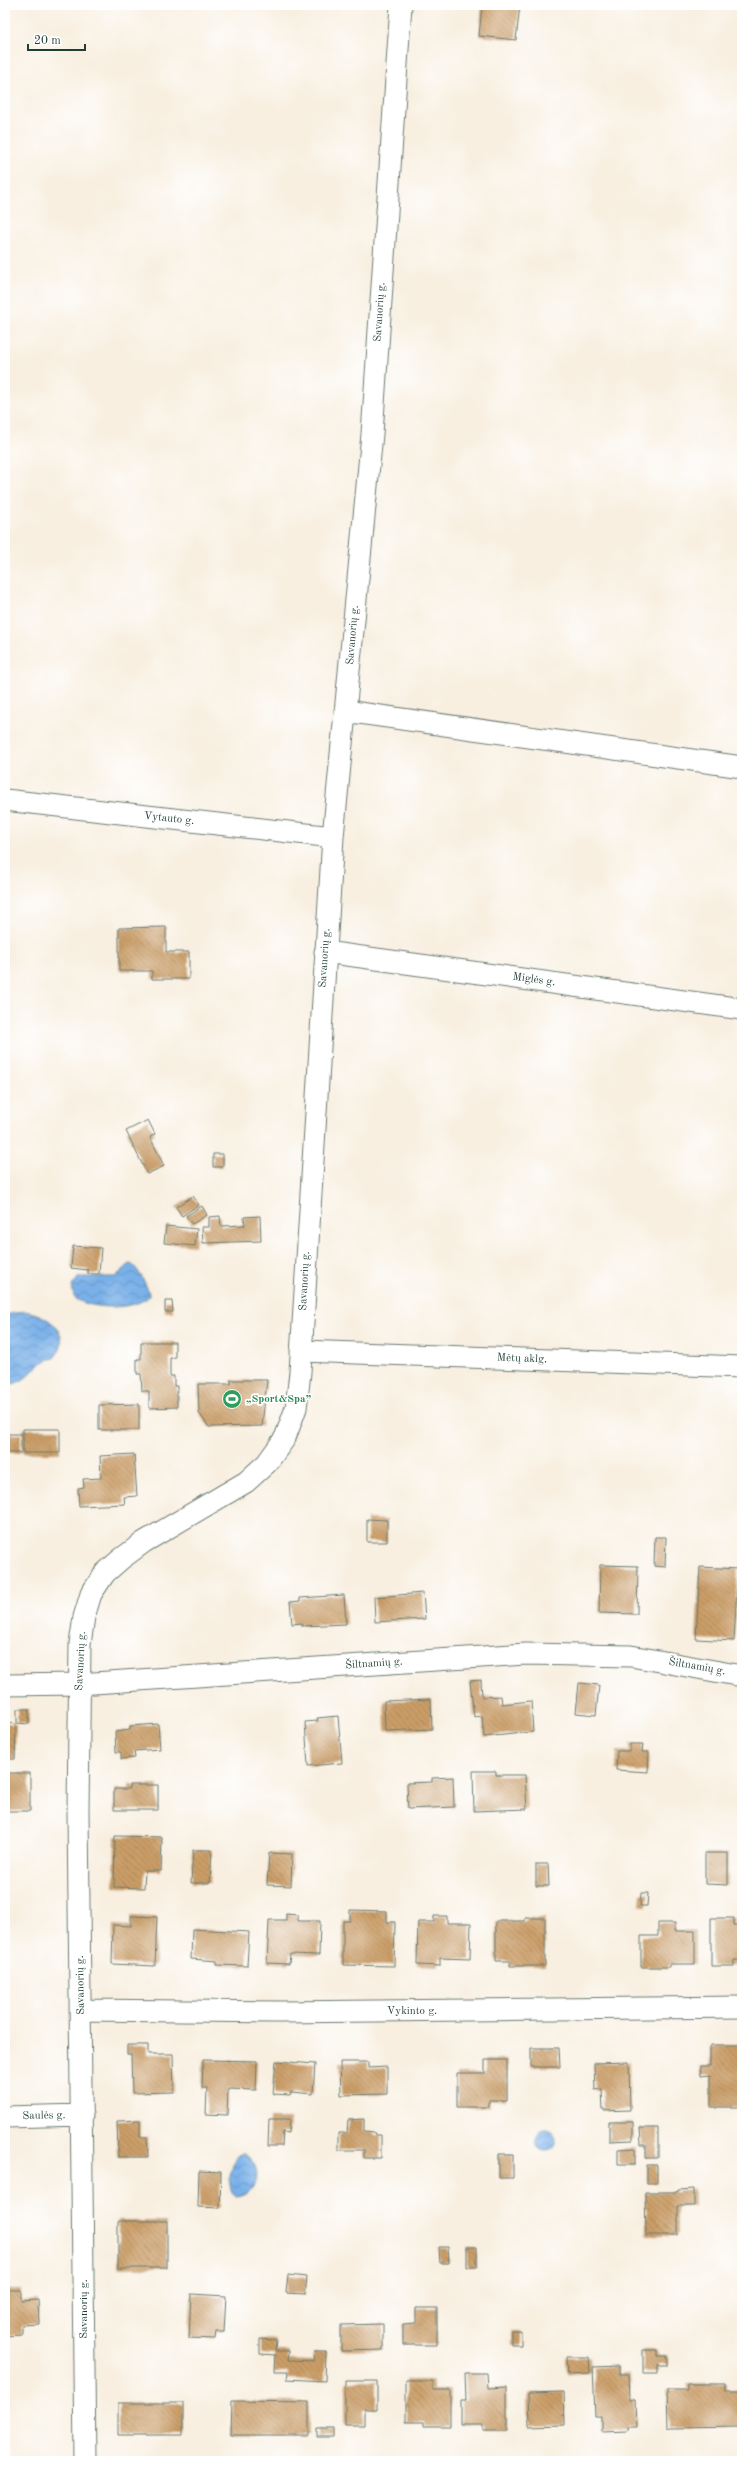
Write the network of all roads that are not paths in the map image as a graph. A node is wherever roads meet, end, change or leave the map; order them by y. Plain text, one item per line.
1 (401, 5) edge
2 (345, 712) junction
3 (742, 767) edge
4 (5, 800) edge
5 (333, 837) junction
6 (325, 952) junction
7 (742, 1009) edge
8 (302, 1351) junction
9 (742, 1367) edge
10 (742, 1676) edge
11 (79, 1684) junction
12 (5, 1685) edge
13 (742, 2007) edge
14 (81, 2010) junction
15 (82, 2115) junction
16 (5, 2117) edge
17 (85, 2461) edge

1 - 2 street, Savanorių g.
2 - 3 street
2 - 5 street, Savanorių g.
4 - 5 street, Vytauto g.
5 - 6 street, Savanorių g.
6 - 7 street, Miglės g.
6 - 8 street, Savanorių g.
8 - 9 street, Mėtų aklg.
8 - 11 street, Savanorių g.
10 - 11 street, Šiltnamių g.
11 - 12 street, Šiltnamių g.
11 - 14 street, Savanorių g.
13 - 14 street, Vykinto g.
14 - 15 street, Savanorių g.
15 - 16 street, Saulės g.
15 - 17 street, Savanorių g.

